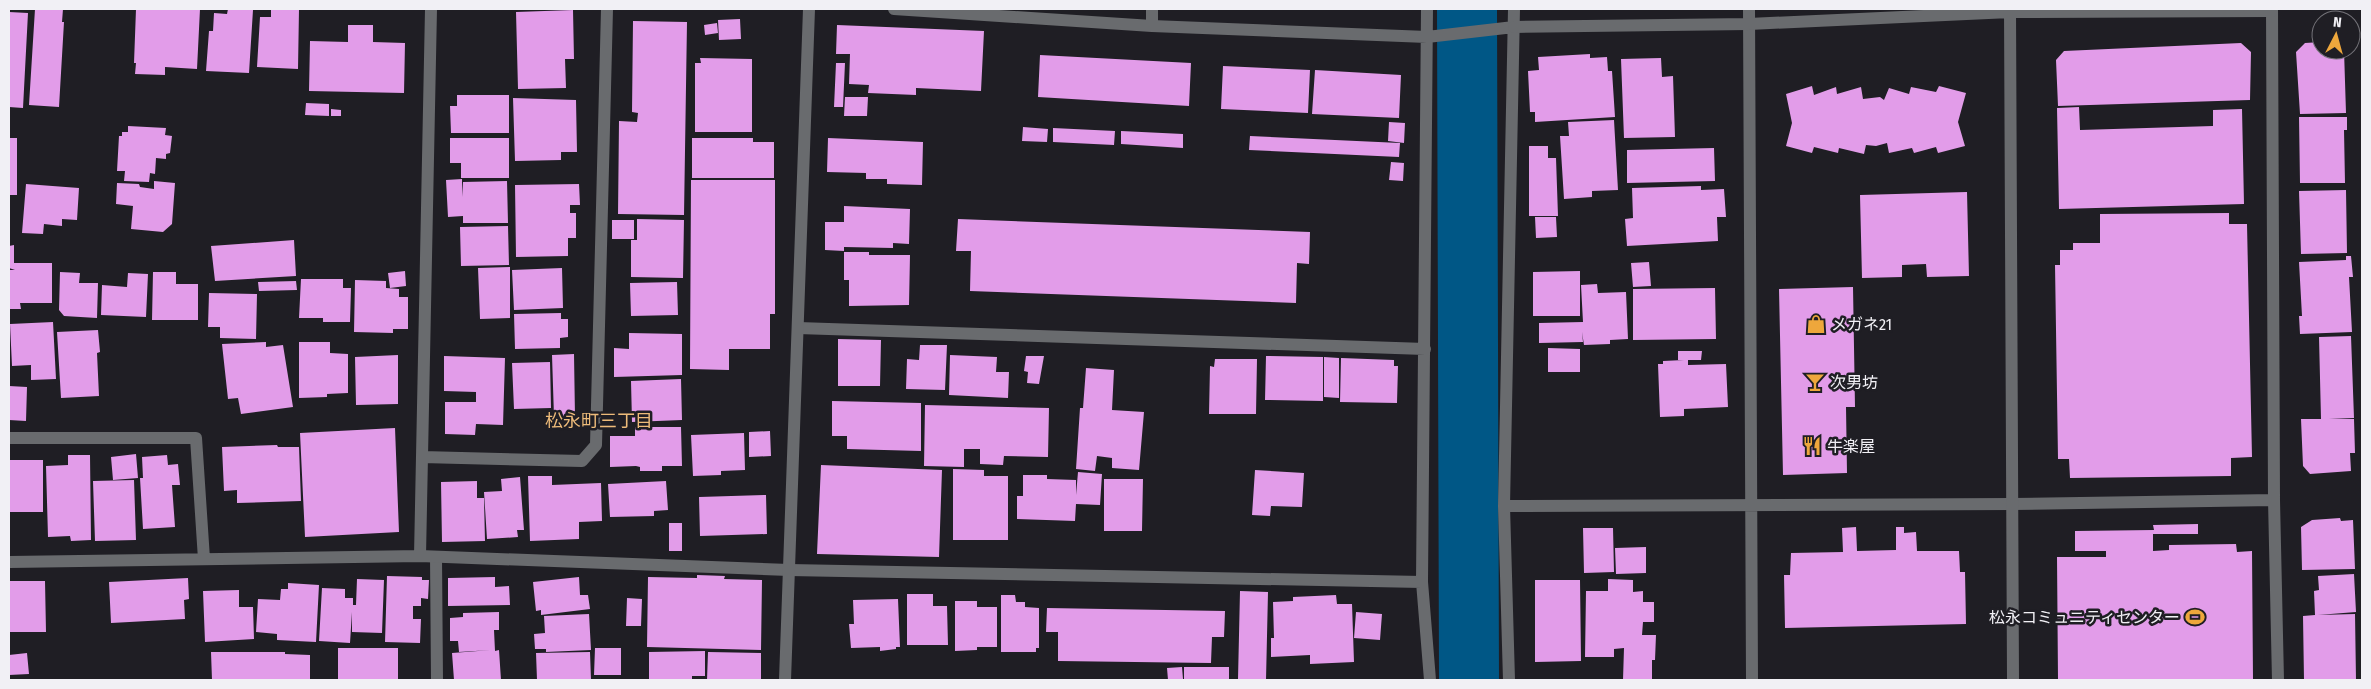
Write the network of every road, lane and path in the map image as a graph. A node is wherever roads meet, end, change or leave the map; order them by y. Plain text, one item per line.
1 (431, 9) edge
2 (607, 9) edge
3 (809, 9) edge
4 (894, 9) edge
5 (1152, 9) edge
6 (1427, 9) edge
7 (1514, 9) edge
8 (1748, 9) edge
9 (2272, 10) edge
10 (2010, 11) edge
11 (1749, 24) junction
12 (1152, 26) junction
13 (1514, 27) junction
14 (1427, 37) junction
15 (798, 328) junction
16 (1425, 349) junction
17 (9, 438) edge
18 (422, 458) junction
19 (2274, 500) junction
20 (2012, 504) junction
21 (1751, 505) junction
22 (1504, 506) junction
23 (420, 556) junction
24 (436, 557) junction
25 (204, 559) junction
26 (9, 562) edge
27 (789, 570) junction
28 (1422, 582) junction
29 (437, 680) edge
30 (785, 680) edge
31 (1430, 680) edge
32 (1509, 680) edge
33 (1752, 680) edge
34 (2013, 680) edge
35 (2278, 680) edge

1 - 18 street
2 - 18 street
3 - 15 street
4 - 12 street
5 - 12 street
6 - 14 street
7 - 13 street
8 - 11 street
9 - 10 street
9 - 19 street
10 - 11 street
10 - 20 street
11 - 13 street
11 - 21 street
12 - 14 street
13 - 14 street
13 - 22 street
14 - 16 street
15 - 16 street
15 - 27 street
16 - 28 street
17 - 25 street
18 - 23 street
19 - 20 street
19 - 35 street
20 - 21 street
20 - 34 street
21 - 22 street
21 - 33 street
22 - 32 street
23 - 24 street
23 - 25 street
24 - 27 street
24 - 29 street
25 - 26 street
27 - 28 street
27 - 30 street
28 - 31 street

